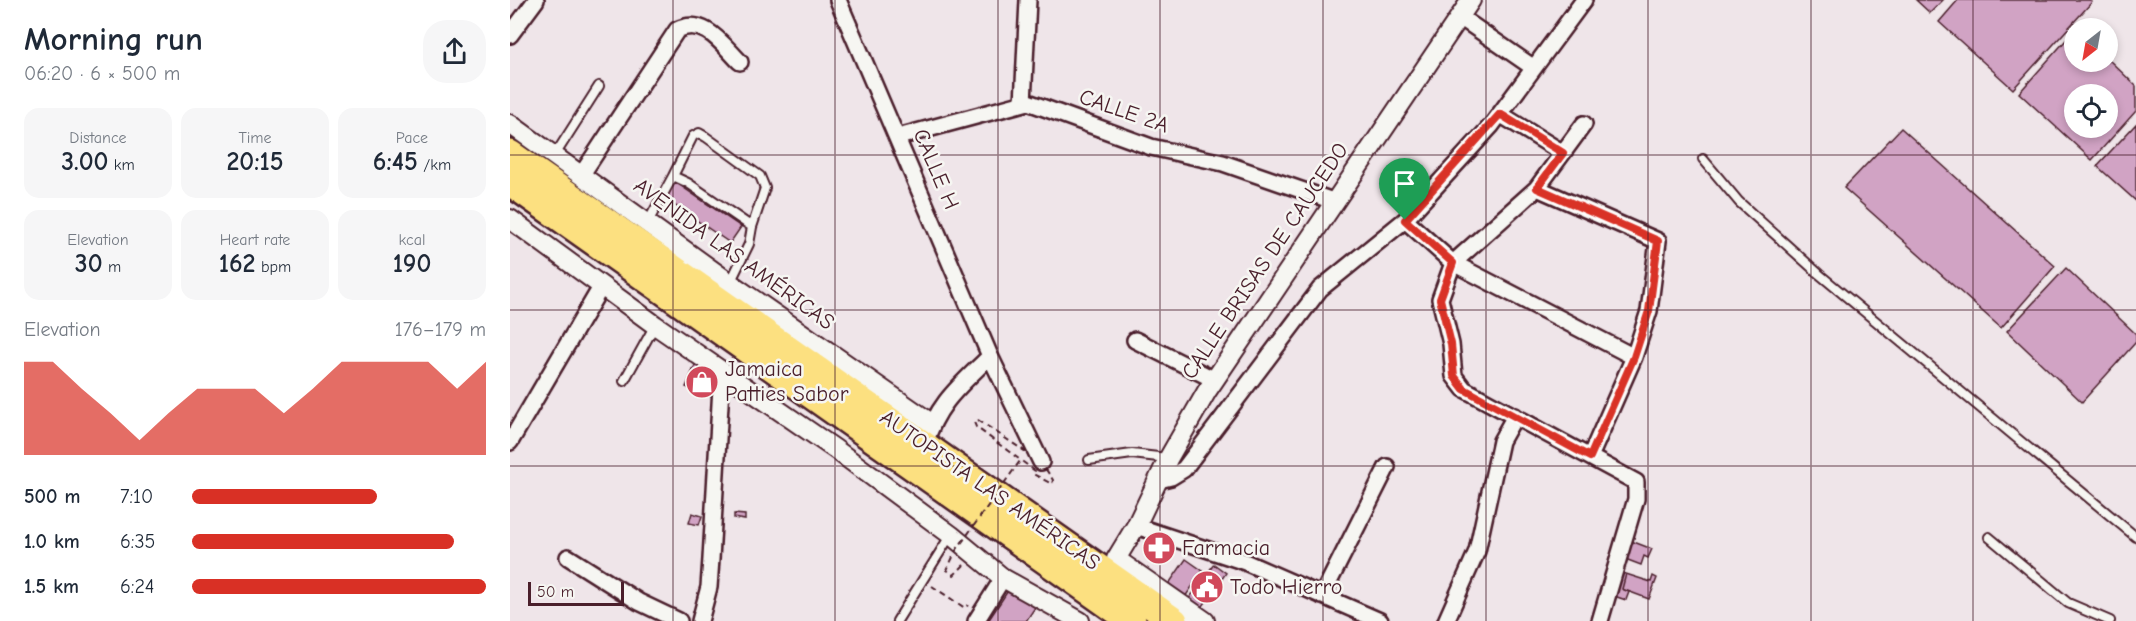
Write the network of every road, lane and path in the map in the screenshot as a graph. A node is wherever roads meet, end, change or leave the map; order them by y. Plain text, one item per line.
1 (536, 0) edge
2 (838, 0) edge
3 (1028, 0) edge
4 (1471, 0) edge
5 (1584, 0) edge
6 (1460, 17) junction
7 (510, 35) edge
8 (740, 62) dead end
9 (1534, 68) junction
10 (599, 86) dead end
11 (1023, 103) junction
12 (1500, 114) junction
13 (510, 124) edge
14 (1584, 124) dead end
15 (898, 137) junction
16 (1563, 153) junction
17 (510, 154) edge
18 (555, 155) junction
19 (1703, 159) dead end
20 (582, 174) junction
21 (674, 176) junction
22 (510, 182) edge
23 (1537, 188) junction
24 (1333, 201) junction
25 (1405, 220) junction
26 (511, 222) edge
27 (648, 222) junction
28 (752, 227) junction
29 (1453, 263) junction
30 (730, 283) junction
31 (601, 287) junction
32 (655, 325) junction
33 (1135, 340) dead end
34 (990, 356) junction
35 (1634, 357) junction
36 (722, 370) junction
37 (1215, 380) junction
38 (624, 381) dead end
39 (1515, 416) junction
40 (997, 432) dead end
41 (928, 434) junction
42 (510, 442) edge
43 (1590, 457) junction
44 (1168, 459) junction
45 (1089, 460) dead end
46 (1041, 462) dead end
47 (1387, 467) dead end
48 (1159, 480) junction
49 (994, 493) junction
50 (1136, 526) junction
51 (1989, 537) dead end
52 (2136, 537) edge
53 (953, 543) junction
54 (567, 557) dead end
55 (1116, 559) junction
56 (963, 565) dead end
57 (944, 566) dead end
58 (1003, 578) junction
59 (932, 586) dead end
60 (1322, 596) junction
61 (972, 601) dead end
62 (679, 621) edge
63 (700, 621) edge
64 (897, 621) edge
65 (976, 621) edge
66 (1080, 621) edge
67 (1132, 621) edge
68 (1174, 621) edge
69 (1205, 621) edge
70 (1380, 621) edge
71 (1446, 621) edge
72 (1600, 621) edge
73 (2110, 621) edge

1 - 7 street
2 - 15 street, CALLE H
3 - 11 street
4 - 6 street, CALLE BRISAS DE CAUCEDO
5 - 9 street
6 - 9 street
6 - 24 street, CALLE BRISAS DE CAUCEDO
8 - 20 street
9 - 12 street
10 - 18 lane
11 - 15 street, CALLE 2A
11 - 24 street, CALLE 2A
12 - 16 street
12 - 25 street
13 - 18 street, AVENIDA LAS AMÉRICAS
14 - 16 street
15 - 34 street, CALLE H
16 - 23 street
17 - 41 highway, AUTOPISTA LAS AMÉRICAS
18 - 20 street, AVENIDA LAS AMÉRICAS
19 - 52 lane
20 - 27 street, AVENIDA LAS AMÉRICAS
21 - 27 lane
21 - 28 lane
21 - 28 lane
22 - 67 highway, AUTOPISTA LAS AMÉRICAS
23 - 29 street
23 - 35 street
24 - 37 street, CALLE BRISAS DE CAUCEDO
25 - 29 street
25 - 48 street
26 - 31 street
27 - 30 street, AVENIDA LAS AMÉRICAS
28 - 30 lane
29 - 35 street
29 - 39 street
30 - 41 street, AVENIDA LAS AMÉRICAS
31 - 32 street
31 - 42 street
32 - 36 street
32 - 38 lane
33 - 37 street
34 - 41 street
34 - 46 street, CALLE H
35 - 43 street
36 - 53 street
36 - 63 street
37 - 44 street, CALLE BRISAS DE CAUCEDO
39 - 43 street
39 - 71 street
40 - 53 path, bridge
41 - 49 highway, AUTOPISTA LAS AMÉRICAS
43 - 72 street
44 - 45 lane
44 - 48 street, CALLE BRISAS DE CAUCEDO
47 - 60 street
48 - 50 street, CALLE BRISAS DE CAUCEDO
49 - 55 highway
49 - 68 highway, AUTOPISTA LAS AMÉRICAS
50 - 55 street, CALLE BRISAS DE CAUCEDO
50 - 60 street
51 - 73 lane
53 - 56 path
53 - 57 path
53 - 58 street
53 - 64 lane
54 - 62 street
55 - 69 street
58 - 65 street
58 - 66 street
59 - 61 path
60 - 70 street

